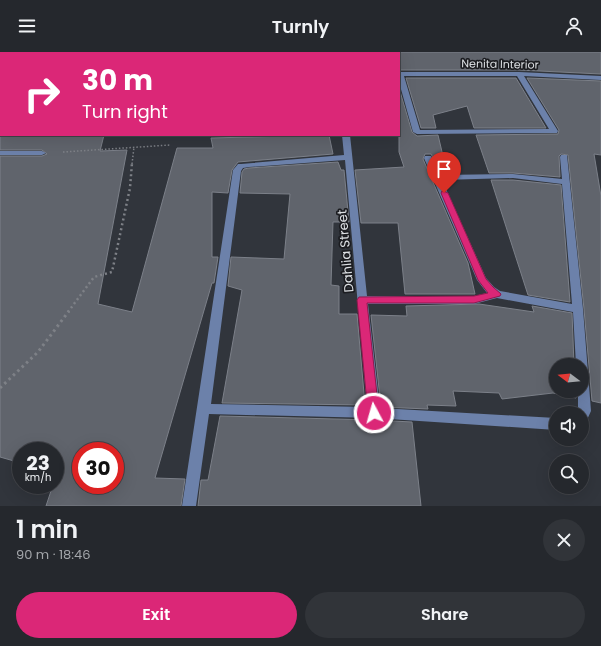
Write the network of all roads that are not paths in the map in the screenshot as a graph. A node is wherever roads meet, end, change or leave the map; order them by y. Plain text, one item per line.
1 (400, 74) edge
2 (519, 74) junction
3 (601, 78) edge
4 (346, 136) edge
5 (0, 153) edge
6 (42, 153) road end
7 (349, 157) junction
8 (564, 157) dead end
9 (428, 158) dead end
10 (438, 178) junction
11 (566, 182) junction
12 (497, 294) junction
13 (362, 300) junction
14 (578, 309) junction
15 (586, 406) edge
16 (204, 409) junction
17 (374, 413) junction
18 (549, 424) edge
19 (189, 506) edge

1 - 2 street, Nenita Interior
1 - 2 street
2 - 3 street, Nenita Interior
4 - 7 street, Dahlia Street
5 - 6 street
7 - 13 street, Dahlia Street
7 - 16 street
8 - 11 street
9 - 10 street
10 - 11 street
10 - 12 street
11 - 14 street
12 - 13 street
12 - 14 street
13 - 17 street, Dahlia Street
14 - 15 street
16 - 17 street
16 - 19 street
17 - 18 street

